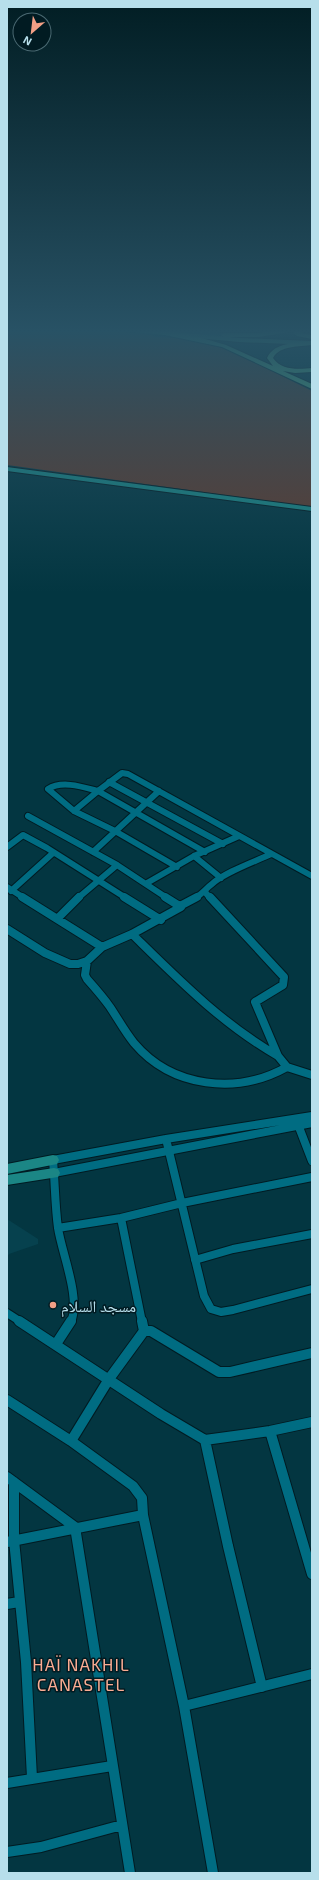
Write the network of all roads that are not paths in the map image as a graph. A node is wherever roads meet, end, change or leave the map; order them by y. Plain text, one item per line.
1 (7, 469) edge
2 (7, 474) edge
3 (312, 509) edge
4 (312, 514) edge
5 (109, 782) junction
6 (98, 791) junction
7 (160, 792) junction
8 (146, 803) junction
9 (74, 811) junction
10 (137, 812) junction
11 (28, 816) dead end
12 (115, 831) junction
13 (239, 836) junction
14 (223, 844) junction
15 (7, 847) edge
16 (93, 852) junction
17 (205, 852) junction
18 (53, 853) junction
19 (271, 854) junction
20 (194, 856) junction
21 (117, 865) junction
22 (177, 867) junction
23 (312, 876) edge
24 (221, 878) junction
25 (99, 880) junction
26 (146, 883) junction
27 (9, 889) edge
28 (204, 892) junction
29 (180, 906) junction
30 (57, 919) junction
31 (161, 920) junction
32 (7, 928) edge
33 (132, 934) junction
34 (102, 947) junction
35 (87, 961) junction
36 (278, 1056) junction
37 (288, 1067) junction
38 (312, 1075) edge
39 (312, 1116) edge
40 (297, 1122) junction
41 (312, 1122) edge
42 (166, 1139) junction
43 (168, 1151) junction
44 (52, 1160) junction
45 (312, 1161) edge
46 (7, 1169) edge
47 (54, 1173) junction
48 (312, 1177) edge
49 (7, 1180) edge
50 (182, 1203) junction
51 (122, 1218) junction
52 (58, 1228) junction
53 (312, 1234) edge
54 (194, 1260) junction
55 (312, 1289) edge
56 (7, 1313) edge
57 (144, 1331) junction
58 (56, 1344) junction
59 (312, 1353) edge
60 (109, 1379) junction
61 (7, 1400) edge
62 (312, 1422) edge
63 (270, 1431) junction
64 (205, 1440) junction
65 (71, 1441) junction
66 (10, 1479) edge
67 (144, 1515) junction
68 (75, 1527) junction
69 (11, 1541) edge
70 (312, 1574) edge
71 (20, 1602) junction
72 (7, 1604) edge
73 (312, 1674) edge
74 (262, 1687) junction
75 (184, 1706) junction
76 (112, 1766) junction
77 (32, 1778) junction
78 (7, 1784) edge
79 (122, 1825) junction
80 (7, 1852) edge
81 (130, 1873) edge
82 (213, 1873) edge

1 - 3 main road
2 - 4 main road
5 - 6 street
5 - 7 street
5 - 8 street
6 - 9 street
6 - 9 street
6 - 10 street
7 - 8 street
7 - 13 street
8 - 10 street
8 - 14 street
9 - 12 street
10 - 12 street
10 - 17 street
11 - 16 street
12 - 16 street
12 - 22 street
13 - 14 street
13 - 19 street
14 - 17 street
15 - 18 street
16 - 21 street
17 - 20 street
18 - 25 street
18 - 27 street
19 - 23 street
19 - 24 street
20 - 22 street
20 - 24 street
21 - 25 street
21 - 26 street
22 - 26 street
24 - 28 street
25 - 30 street
25 - 31 street
26 - 29 street
27 - 30 street
28 - 29 street
28 - 36 street
29 - 31 street
30 - 34 street
31 - 33 street
32 - 35 street
33 - 34 street
33 - 36 street
34 - 35 street
35 - 37 street
36 - 37 street
37 - 38 street
39 - 40 street
40 - 41 street
40 - 42 street
40 - 43 street
40 - 45 street
42 - 43 street
42 - 44 street
43 - 47 street
43 - 50 street
44 - 46 main road
44 - 47 street
47 - 49 main road
47 - 52 street
48 - 50 street
50 - 51 street
50 - 54 street
51 - 52 street
51 - 57 street
52 - 58 street
53 - 54 street
54 - 55 street
56 - 58 street
57 - 59 street
57 - 60 street
58 - 60 street
60 - 64 street
60 - 65 street
61 - 65 street
62 - 63 street
63 - 64 street
63 - 70 street
64 - 74 street
65 - 67 street
66 - 68 street
66 - 69 street
67 - 68 street
67 - 75 street
68 - 69 street
68 - 76 street
69 - 71 street
71 - 72 street
71 - 77 street
73 - 74 street
74 - 75 street
75 - 82 street
76 - 77 street
76 - 79 street
77 - 78 street
79 - 80 street
79 - 81 street

